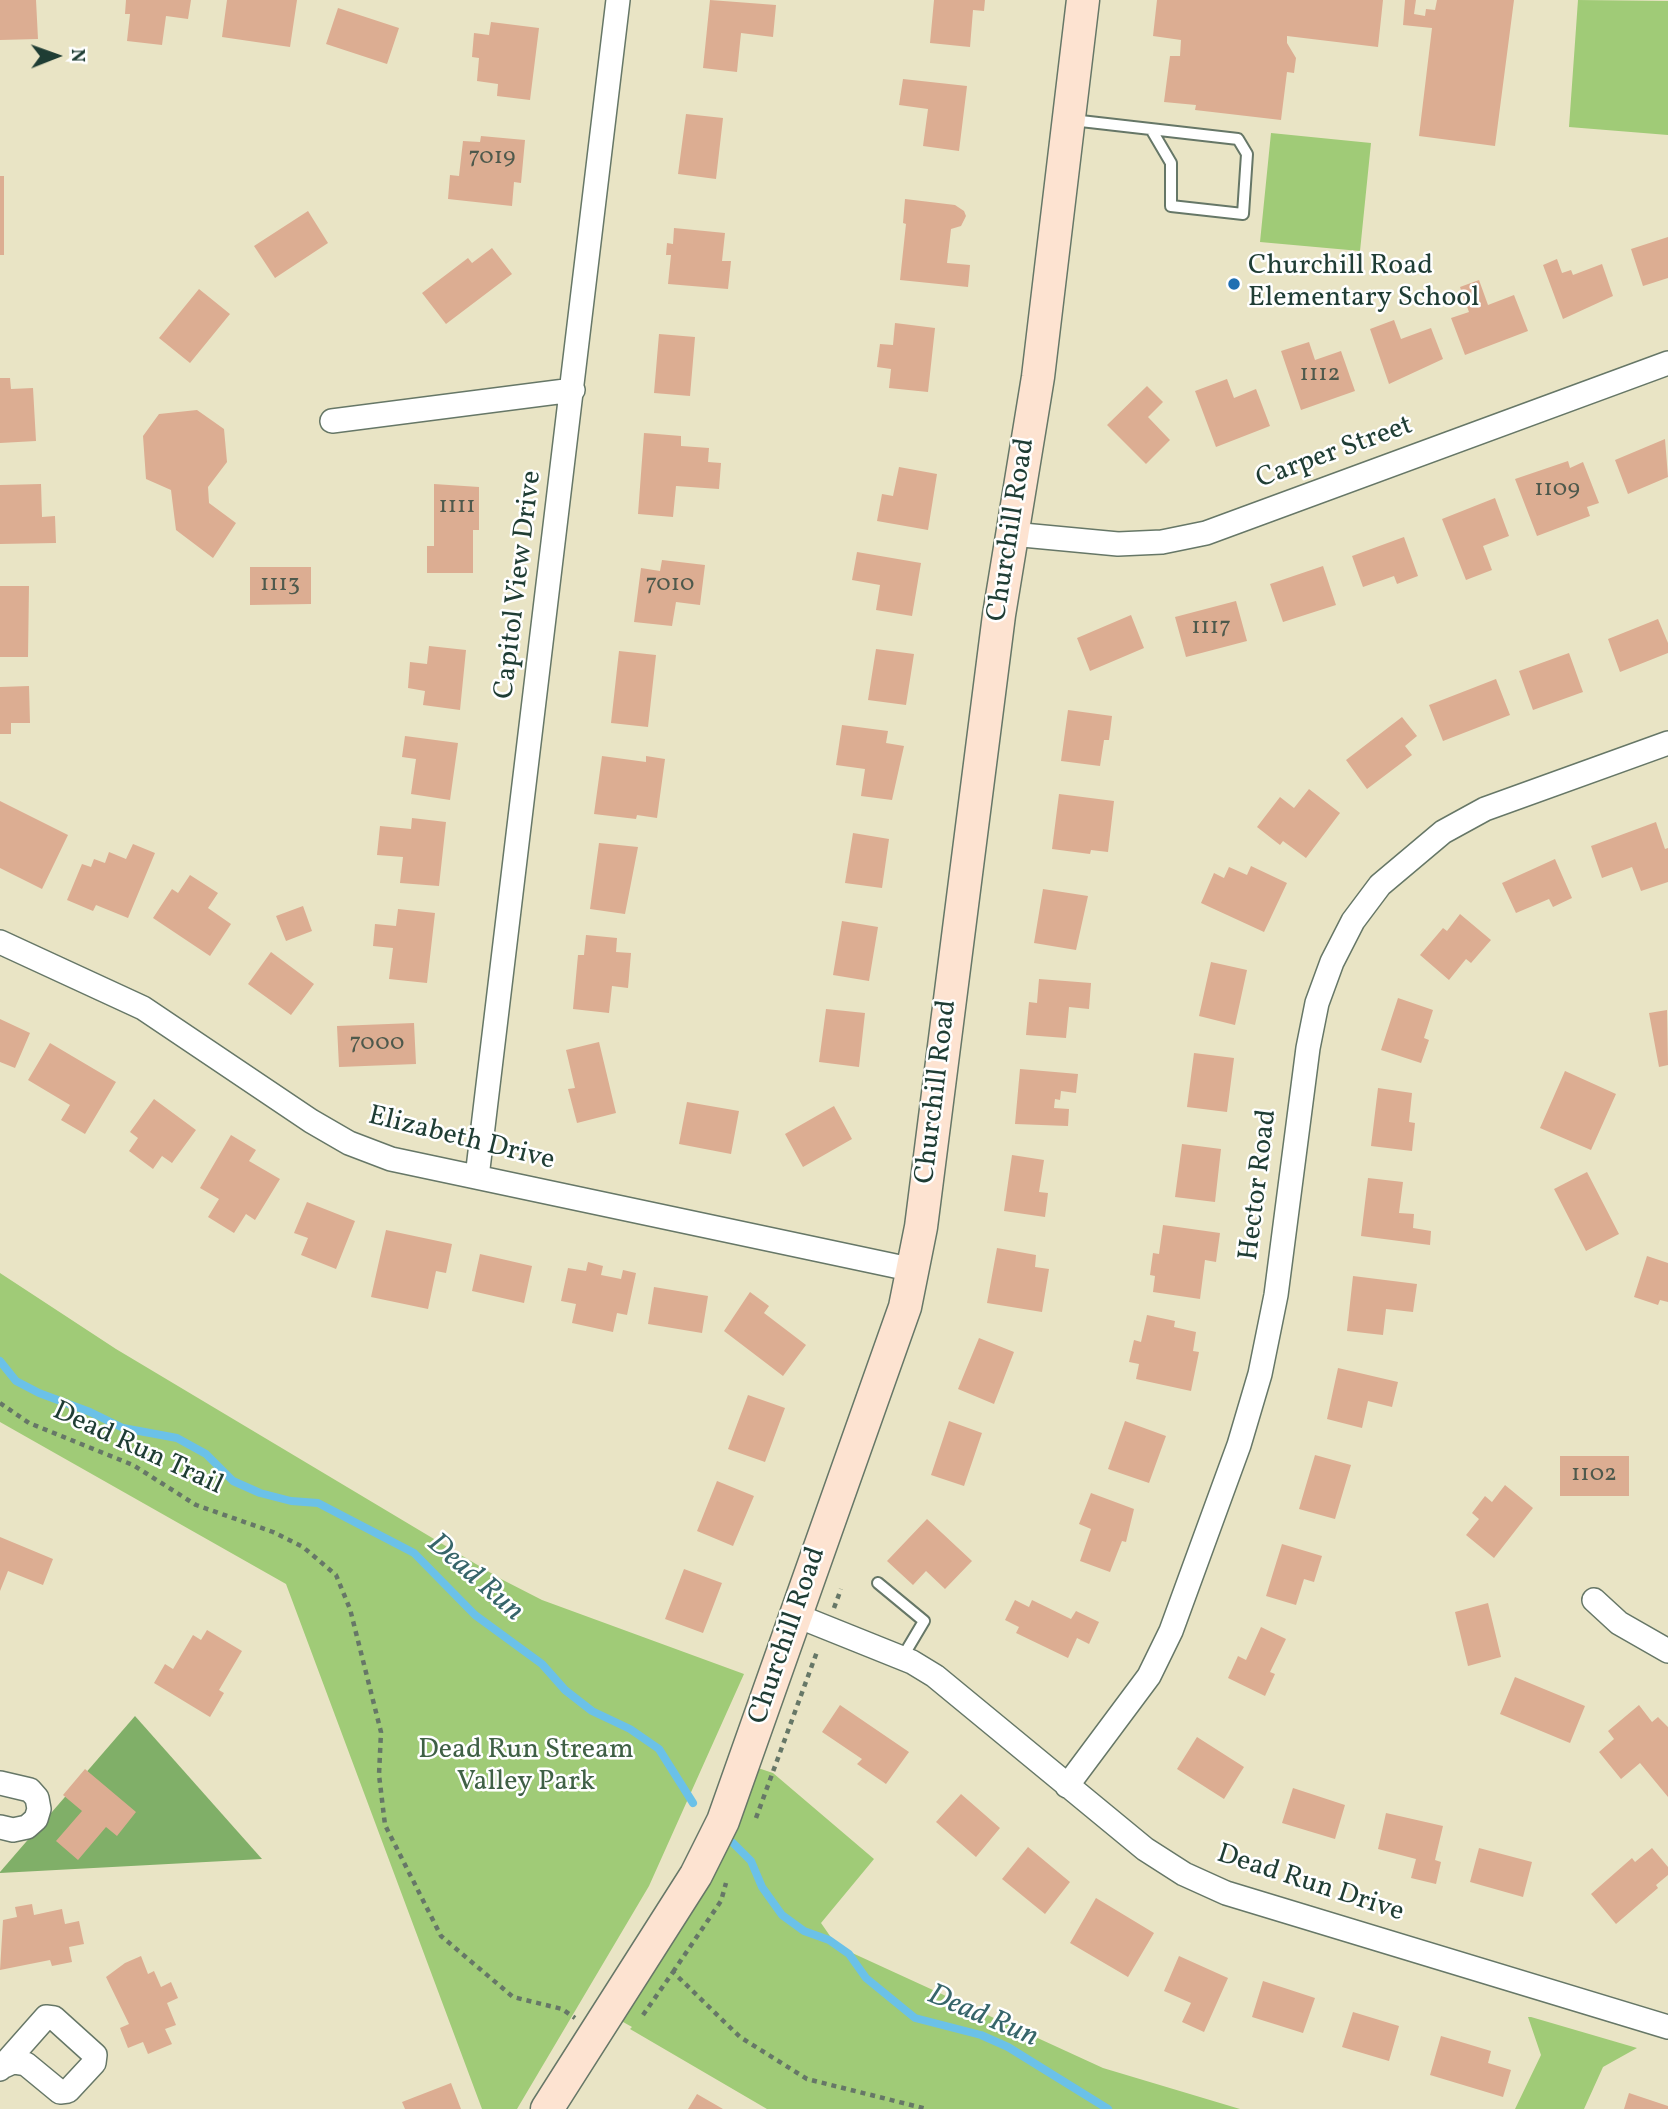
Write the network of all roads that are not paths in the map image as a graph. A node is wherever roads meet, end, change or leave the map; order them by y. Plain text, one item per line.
1 (618, 0) edge
2 (1083, 0) edge
3 (1069, 120) junction
4 (1151, 129) junction
5 (1668, 363) edge
6 (573, 390) junction
7 (332, 421) dead end
8 (1012, 534) junction
9 (1668, 743) edge
10 (0, 942) edge
11 (477, 1177) junction
12 (914, 1270) junction
13 (878, 1583) dead end
14 (1594, 1600) dead end
15 (795, 1615) junction
16 (1668, 1651) edge
17 (902, 1658) junction
18 (0, 1783) edge
19 (1067, 1786) junction
20 (0, 1827) edge
21 (1668, 2026) edge
22 (547, 2109) edge

1 - 6 street, Capitol View Drive
2 - 3 street, Churchill Road
3 - 4 lane
3 - 8 street, Churchill Road
4 - 4 lane
5 - 8 street, Carper Street
6 - 7 street
6 - 11 street, Capitol View Drive
8 - 12 street, Churchill Road
9 - 19 street, Hector Road
10 - 11 street, Elizabeth Drive
11 - 12 street, Elizabeth Drive
12 - 15 street, Churchill Road
13 - 17 lane
14 - 16 street
15 - 17 street, Dead Run Drive
15 - 22 street, Churchill Road
17 - 19 street, Dead Run Drive
18 - 20 street
19 - 21 street, Dead Run Drive

